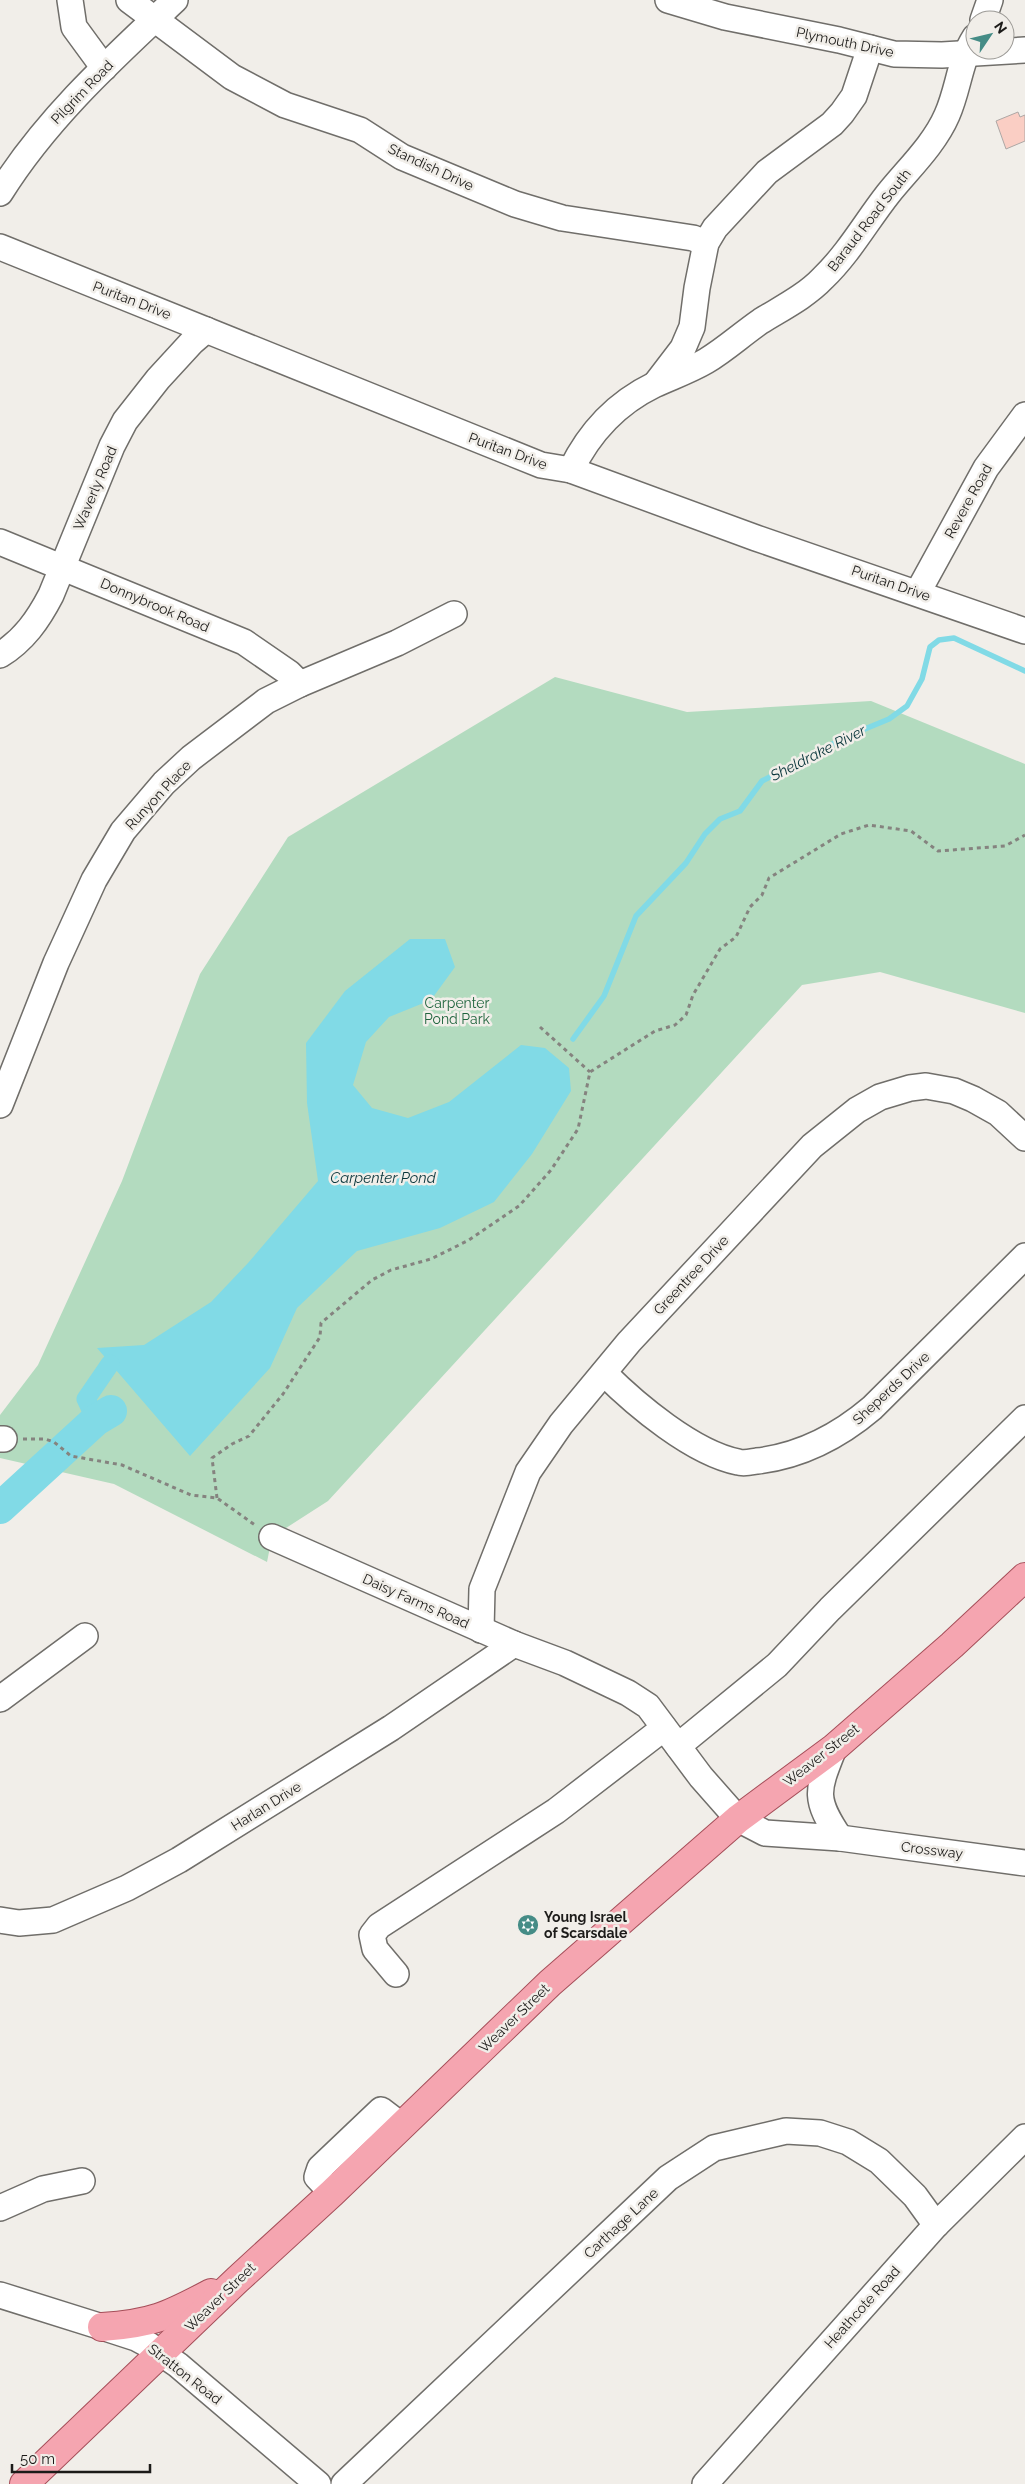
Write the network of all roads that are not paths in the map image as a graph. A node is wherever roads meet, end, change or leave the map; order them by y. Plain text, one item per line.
1 (70, 0) edge
2 (129, 0) edge
3 (175, 0) edge
4 (668, 0) edge
5 (154, 20) junction
6 (965, 47) edge
7 (870, 48) junction
8 (965, 60) edge
9 (104, 68) junction
10 (0, 193) edge
11 (706, 243) junction
12 (0, 247) edge
13 (206, 330) junction
14 (654, 385) junction
15 (1025, 415) edge
16 (571, 470) junction
17 (0, 542) edge
18 (62, 566) junction
19 (918, 592) junction
20 (454, 614) dead end
21 (1025, 631) edge
22 (0, 655) edge
23 (300, 684) junction
24 (0, 1105) edge
25 (1025, 1138) edge
26 (1025, 1256) edge
27 (604, 1373) junction
28 (1025, 1418) edge
29 (272, 1537) road end
30 (1025, 1577) edge
31 (482, 1630) junction
32 (85, 1636) dead end
33 (514, 1644) junction
34 (0, 1699) edge
35 (671, 1737) junction
36 (834, 1748) junction
37 (738, 1818) junction
38 (840, 1838) junction
39 (1025, 1862) edge
40 (0, 1920) edge
41 (396, 1974) dead end
42 (1025, 2137) edge
43 (82, 2181) dead end
44 (0, 2208) edge
45 (936, 2225) junction
46 (237, 2280) junction
47 (0, 2296) edge
48 (102, 2326) junction
49 (162, 2354) junction
50 (24, 2484) edge
51 (318, 2484) edge
52 (344, 2484) edge
53 (705, 2484) edge

1 - 9 street
2 - 5 street, Standish Drive
3 - 5 street, Pilgrim Road
4 - 7 street, Plymouth Drive
5 - 9 street, Pilgrim Road
5 - 11 street, Standish Drive
6 - 7 street, Plymouth Drive
7 - 11 street, Baraud Road South
8 - 14 street, Baraud Road South
9 - 10 street, Pilgrim Road
11 - 14 street, Baraud Road South
12 - 13 street, Puritan Drive
13 - 16 street, Puritan Drive
13 - 18 street, Waverly Road
14 - 16 street, Baraud Road South
15 - 19 street, Revere Road
16 - 19 street, Puritan Drive
17 - 18 street, Donnybrook Road
18 - 22 street, Waverly Road
18 - 23 street, Donnybrook Road
19 - 21 street, Puritan Drive
20 - 23 street, Runyon Place
23 - 24 street, Runyon Place
25 - 27 street, Greentree Drive
26 - 27 street, Sheperds Drive
27 - 31 street, Greentree Drive
28 - 35 street
29 - 31 street, Daisy Farms Road
30 - 36 main road, Weaver Street
31 - 33 street, Daisy Farms Road
32 - 34 street
33 - 35 street, Daisy Farms Road
33 - 40 street, Harlan Drive
35 - 37 street, Daisy Farms Road
35 - 41 street
36 - 37 main road, Weaver Street
36 - 38 street
37 - 38 street, Crossway
37 - 46 main road, Weaver Street
38 - 39 street, Crossway
42 - 45 street, Heathcote Road
43 - 44 street
45 - 52 street, Carthage Lane
45 - 53 street, Heathcote Road
46 - 48 main road
46 - 49 main road, Weaver Street
47 - 48 street, Stratton Road
48 - 49 street, Stratton Road
49 - 50 main road, Weaver Street
49 - 51 street, Stratton Road

